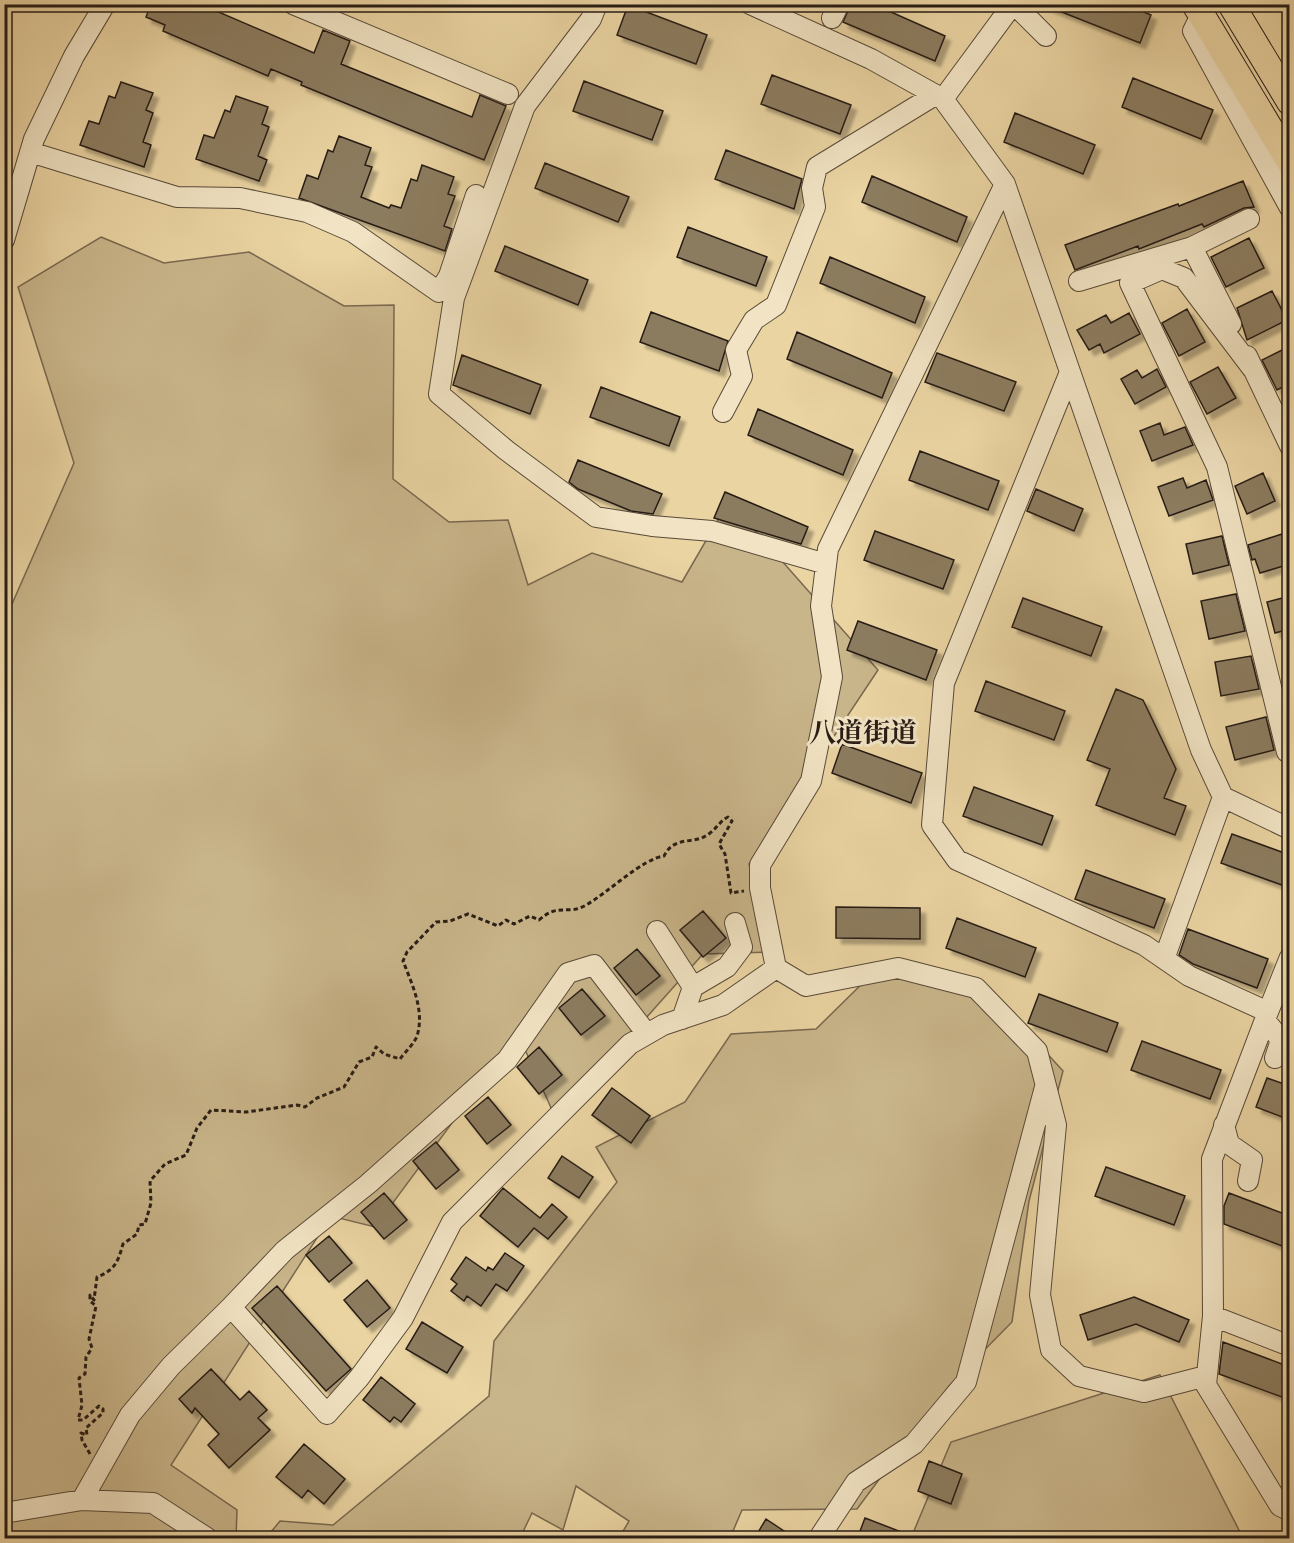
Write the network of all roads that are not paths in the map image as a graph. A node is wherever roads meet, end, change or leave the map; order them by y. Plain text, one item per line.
1 (105, 4) edge
2 (293, 4) edge
3 (597, 4) edge
4 (750, 4) edge
5 (1014, 4) edge
6 (1231, 4) edge
7 (1198, 10) edge
8 (1046, 36) dead end
9 (508, 94) dead end
10 (939, 97) junction
11 (1290, 102) edge
12 (30, 152) junction
13 (1290, 162) edge
14 (1005, 184) junction
15 (476, 195) dead end
16 (1290, 208) edge
17 (1249, 219) dead end
18 (4, 240) edge
19 (1192, 248) junction
20 (1079, 281) dead end
21 (1252, 368) junction
22 (1070, 372) junction
23 (723, 412) dead end
24 (1290, 446) edge
25 (826, 564) junction
26 (1287, 752) dead end
27 (1222, 797) junction
28 (1290, 829) edge
29 (735, 923) dead end
30 (657, 931) dead end
31 (1290, 957) edge
32 (1164, 959) junction
33 (776, 968) junction
34 (693, 987) junction
35 (1266, 1016) junction
36 (682, 1019) junction
37 (647, 1034) junction
38 (1275, 1058) dead end
39 (1046, 1085) junction
40 (1224, 1125) junction
41 (1248, 1181) dead end
42 (231, 1307) junction
43 (1213, 1316) junction
44 (1290, 1346) edge
45 (1206, 1376) junction
46 (86, 1494) junction
47 (1290, 1511) edge
48 (4, 1513) edge
49 (207, 1539) edge
50 (819, 1539) edge

1 - 12 street
2 - 9 street
3 - 25 street
4 - 10 street
5 - 8 street
5 - 10 street
6 - 11 main road
7 - 13 main road
7 - 16 street
10 - 14 street
10 - 23 street
12 - 15 street
12 - 18 street
14 - 22 street
14 - 25 street
17 - 19 street
19 - 20 street
19 - 21 street
21 - 24 street
21 - 26 street
22 - 27 street
22 - 32 street
25 - 33 street
27 - 28 street
27 - 32 street
29 - 34 street
30 - 34 street
31 - 35 street
32 - 35 street
33 - 36 street
33 - 39 street
34 - 36 street
35 - 38 street
35 - 40 street
36 - 37 street
37 - 42 street
37 - 42 street
39 - 45 street
39 - 50 street
40 - 41 street
40 - 43 street
42 - 46 street
43 - 44 street
43 - 45 street
45 - 47 street
46 - 48 street
46 - 49 street

